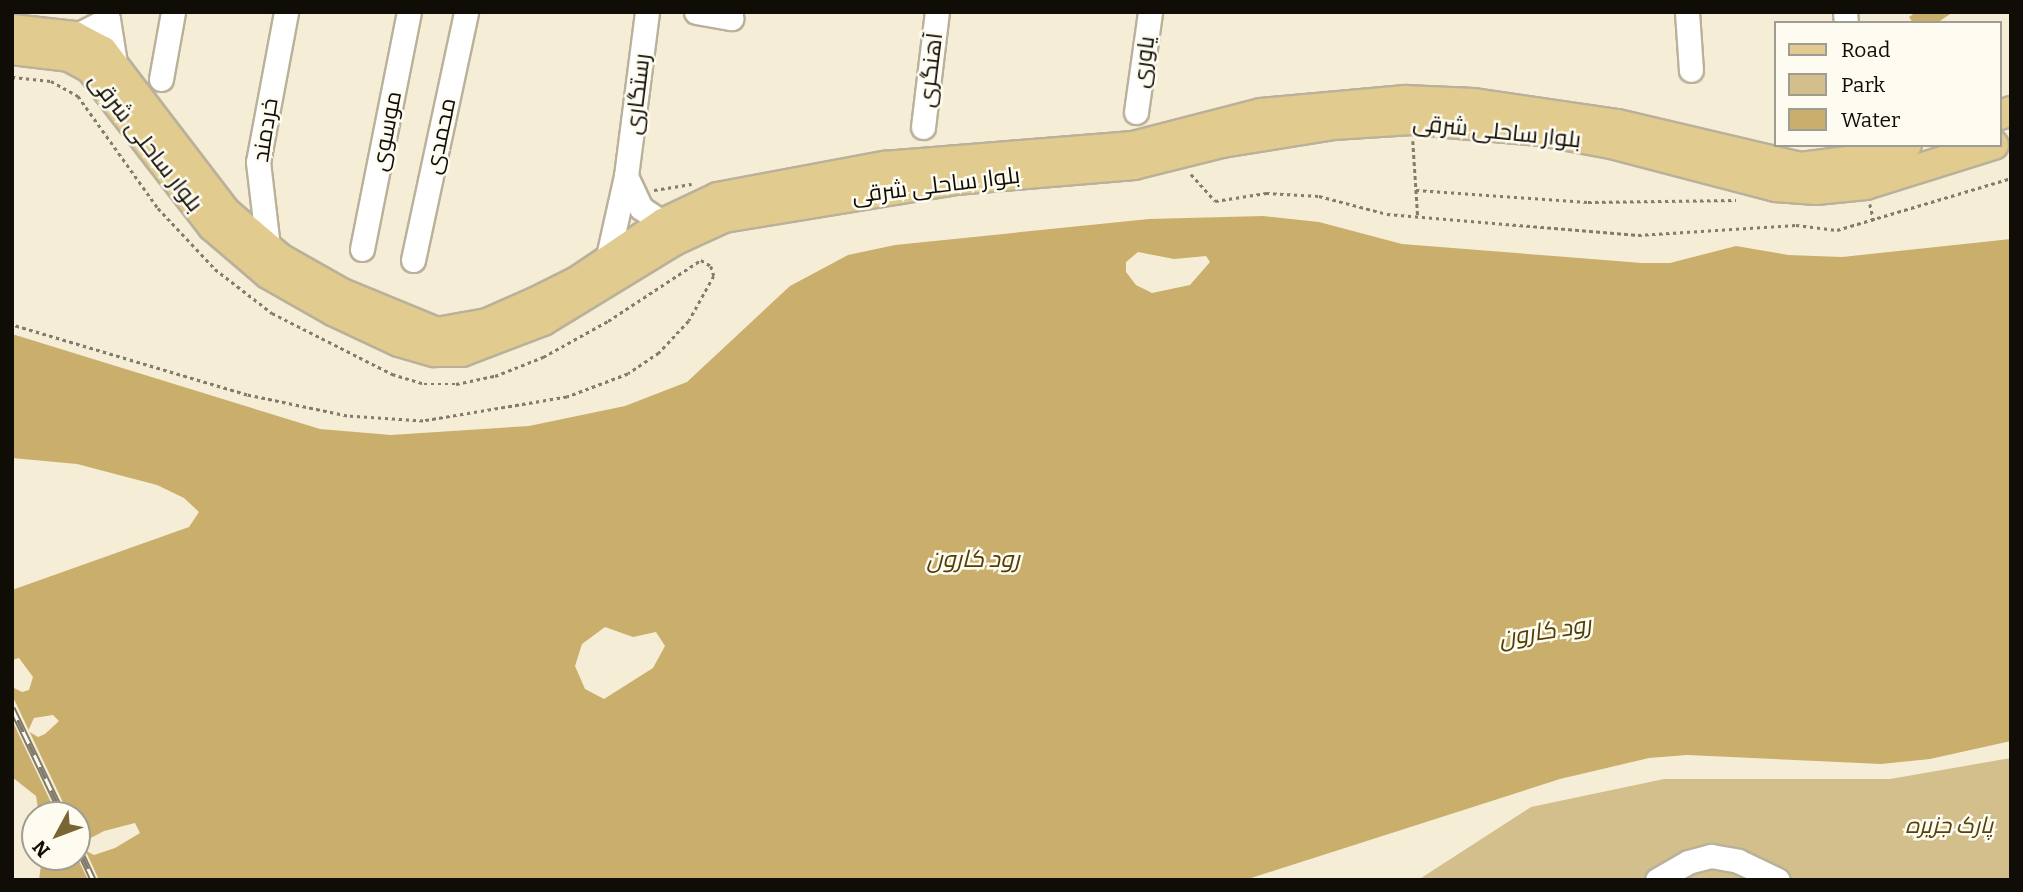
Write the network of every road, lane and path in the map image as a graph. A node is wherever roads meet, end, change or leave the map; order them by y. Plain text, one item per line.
1 (173, 12) edge
2 (286, 12) edge
3 (409, 12) edge
4 (466, 12) edge
5 (647, 12) edge
6 (696, 12) edge
7 (937, 12) edge
8 (1150, 12) edge
9 (1687, 12) edge
10 (731, 15) edge
11 (108, 16) edge
12 (12, 29) edge
13 (75, 36) junction
14 (12, 50) edge
15 (115, 63) junction
16 (1691, 70) dead end
17 (161, 79) dead end
18 (1136, 112) dead end
19 (1412, 120) junction
20 (923, 127) dead end
21 (1887, 147) edge
22 (1988, 147) edge
23 (1158, 153) junction
24 (1834, 155) edge
25 (626, 176) junction
26 (2011, 178) edge
27 (1416, 190) junction
28 (1742, 200) dead end
29 (1418, 218) junction
30 (663, 223) junction
31 (268, 247) junction
32 (362, 249) dead end
33 (413, 260) dead end
34 (607, 261) junction
35 (1657, 880) edge
36 (1778, 880) edge

1 - 17 street
2 - 31 street, خردمند
3 - 32 street, موسوی
4 - 33 street, محمدی
5 - 25 street, رستگاری
6 - 10 street
7 - 20 street, آهنگری
8 - 18 street, یاوری
9 - 16 street
11 - 13 street
11 - 15 street
12 - 13 main road, بلوار ساحلی شرقی
13 - 15 main road, بلوار ساحلی شرقی
14 - 23 main road, بلوار ساحلی شرقی
15 - 31 main road, بلوار ساحلی شرقی
19 - 22 main road, بلوار ساحلی شرقی
19 - 23 main road, بلوار ساحلی شرقی
19 - 27 path
21 - 24 main road, بلوار ساحلی شرقی
23 - 24 main road, بلوار ساحلی شرقی
23 - 29 path
23 - 30 main road, بلوار ساحلی شرقی
25 - 30 street
25 - 34 street, رستگاری
26 - 29 path
27 - 28 path
27 - 29 path
30 - 34 main road, بلوار ساحلی شرقی
31 - 34 main road, بلوار ساحلی شرقی
35 - 36 street

